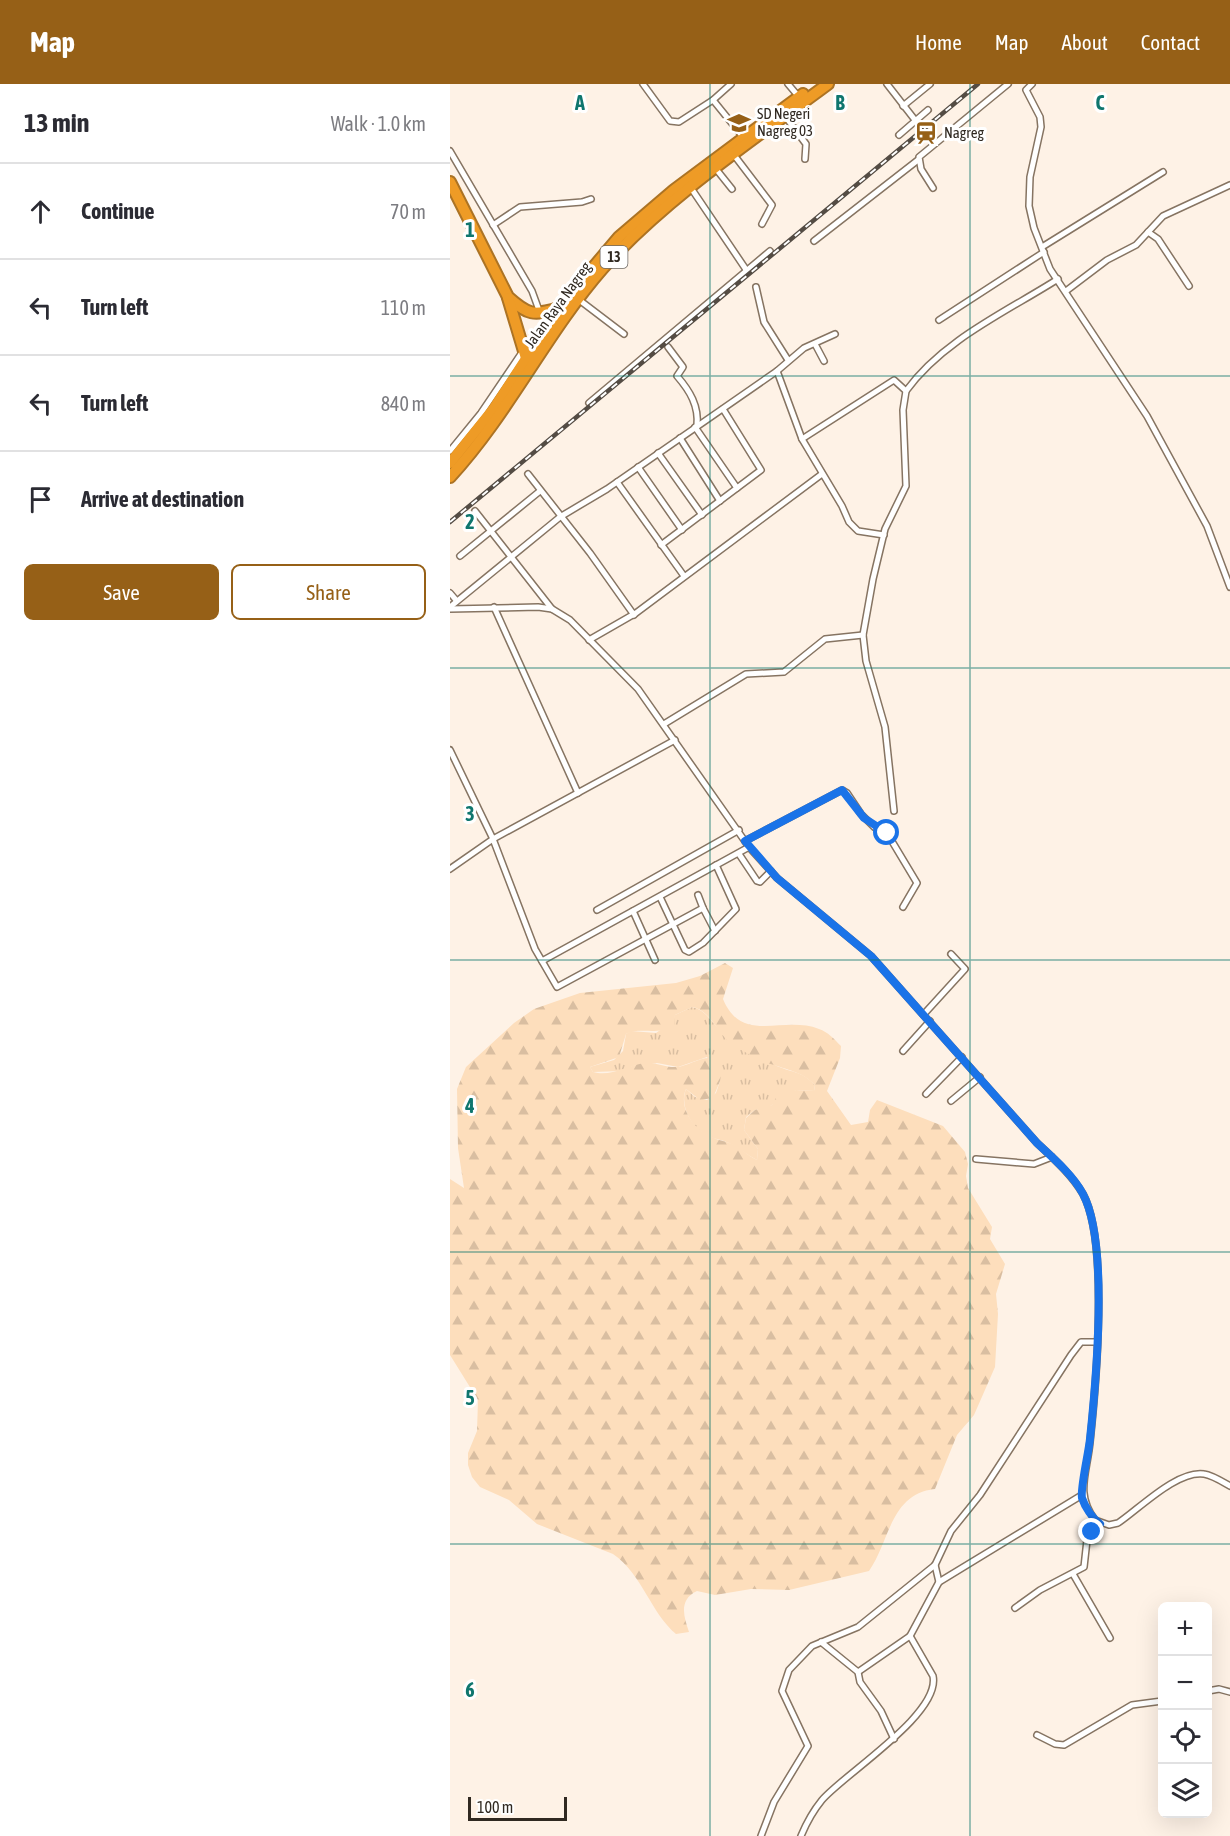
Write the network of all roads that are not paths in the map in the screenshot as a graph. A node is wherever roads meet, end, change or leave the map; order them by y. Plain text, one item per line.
1 (643, 84) edge
2 (731, 84) edge
3 (788, 84) edge
4 (816, 84) edge
5 (828, 84) edge
6 (887, 84) edge
7 (930, 84) edge
8 (1008, 84) edge
9 (1032, 84) edge
10 (798, 97) junction
11 (713, 100) junction
12 (903, 106) junction
13 (928, 110) dead end
14 (785, 116) junction
15 (915, 120) junction
16 (900, 135) dead end
17 (743, 137) junction
18 (450, 151) edge
19 (734, 155) junction
20 (805, 159) dead end
21 (918, 160) junction
22 (716, 169) junction
23 (1162, 172) dead end
24 (450, 182) edge
25 (1230, 185) edge
26 (933, 188) dead end
27 (691, 189) junction
28 (732, 189) dead end
29 (591, 199) dead end
30 (762, 224) dead end
31 (493, 225) junction
32 (1148, 232) junction
33 (814, 241) dead end
34 (1043, 250) junction
35 (770, 251) dead end
36 (747, 271) junction
37 (1059, 279) junction
38 (756, 286) dead end
39 (1190, 286) dead end
40 (1066, 291) junction
41 (508, 297) junction
42 (578, 298) junction
43 (559, 308) junction
44 (540, 314) junction
45 (939, 320) dead end
46 (624, 334) dead end
47 (835, 334) dead end
48 (666, 344) junction
49 (815, 344) junction
50 (524, 355) junction
51 (788, 360) junction
52 (824, 361) dead end
53 (777, 371) junction
54 (906, 392) junction
55 (589, 403) dead end
56 (723, 409) junction
57 (696, 427) junction
58 (680, 438) junction
59 (802, 439) junction
60 (450, 451) edge
61 (658, 453) junction
62 (450, 463) edge
63 (638, 467) junction
64 (528, 474) dead end
65 (822, 474) junction
66 (450, 477) edge
67 (616, 482) junction
68 (737, 488) junction
69 (540, 491) junction
70 (720, 501) junction
71 (475, 511) dead end
72 (702, 515) junction
73 (560, 517) junction
74 (682, 530) junction
75 (491, 531) junction
76 (884, 535) junction
77 (661, 545) junction
78 (460, 556) dead end
79 (510, 556) junction
80 (684, 576) junction
81 (1230, 587) edge
82 (450, 593) edge
83 (456, 600) junction
84 (494, 607) junction
85 (450, 608) edge
86 (552, 609) junction
87 (634, 615) junction
88 (863, 635) junction
89 (589, 640) junction
90 (664, 724) junction
91 (675, 740) junction
92 (450, 750) edge
93 (578, 793) junction
94 (894, 811) dead end
95 (739, 830) junction
96 (493, 839) junction
97 (745, 841) junction
98 (749, 848) junction
99 (739, 854) junction
100 (716, 866) junction
101 (450, 869) edge
102 (771, 871) junction
103 (698, 895) dead end
104 (660, 897) junction
105 (903, 907) dead end
106 (703, 908) junction
107 (597, 910) dead end
108 (633, 911) junction
109 (672, 926) junction
110 (715, 931) junction
111 (646, 939) junction
112 (951, 954) dead end
113 (655, 960) dead end
114 (542, 961) junction
115 (924, 1014) junction
116 (930, 1021) junction
117 (903, 1051) dead end
118 (962, 1057) junction
119 (980, 1077) junction
120 (926, 1094) dead end
121 (951, 1101) dead end
122 (1052, 1157) junction
123 (976, 1159) dead end
124 (1097, 1342) junction
125 (1230, 1486) edge
126 (1082, 1496) junction
127 (1100, 1524) junction
128 (935, 1565) junction
129 (1073, 1574) junction
130 (939, 1582) junction
131 (1015, 1608) dead end
132 (910, 1636) junction
133 (1110, 1638) dead end
134 (821, 1642) junction
135 (858, 1672) junction
136 (1212, 1690) edge
137 (1230, 1692) edge
138 (1158, 1702) edge
139 (1037, 1735) dead end
140 (894, 1739) junction
141 (761, 1836) edge
142 (801, 1836) edge

1 - 11 street
2 - 11 street
3 - 10 street
4 - 10 highway, Jalan Raya Nagreg / 13
5 - 14 highway, Jalan Raya Nagreg / 13
6 - 12 street
7 - 12 street
8 - 21 street
9 - 34 street
10 - 17 highway, Jalan Raya Nagreg / 13
11 - 17 street
12 - 15 street
13 - 15 street
14 - 19 highway, Jalan Raya Nagreg / 13
14 - 20 street
15 - 16 street
17 - 43 highway, Jalan Raya Nagreg / 13
18 - 31 street
19 - 22 highway, Jalan Raya Nagreg / 13
19 - 30 street
21 - 26 street
21 - 33 street
22 - 27 highway, Jalan Raya Nagreg / 13
22 - 28 street
23 - 34 street
24 - 41 highway
25 - 32 street
27 - 36 street
27 - 42 highway, Jalan Raya Nagreg / 13
29 - 31 street
31 - 44 street
32 - 39 street
32 - 40 street
34 - 37 street
34 - 45 street
35 - 36 street
36 - 48 street
37 - 40 street
37 - 54 street
38 - 51 street
40 - 81 street
41 - 44 highway
41 - 50 highway
42 - 46 street
42 - 66 highway, Jalan Raya Nagreg / 13
43 - 44 highway
43 - 50 highway, Jalan Raya Nagreg / 13
47 - 49 street
48 - 55 street
48 - 57 street
49 - 51 street
49 - 52 street
50 - 60 street
50 - 62 highway, Jalan Raya Nagreg / 13
51 - 53 street
53 - 56 street
53 - 59 street
54 - 59 street
54 - 76 street
56 - 57 street
56 - 68 street
57 - 58 street
57 - 68 street
58 - 61 street
58 - 70 street
59 - 65 street
61 - 63 street
61 - 72 street
63 - 67 street
63 - 74 street
64 - 69 street
65 - 76 street
65 - 80 street
67 - 73 street
67 - 77 street
68 - 70 street
69 - 73 street
69 - 75 street
70 - 72 street
71 - 75 street
72 - 74 street
73 - 79 street
73 - 87 street
74 - 77 street
75 - 78 street
75 - 79 street
76 - 88 street
77 - 80 street
79 - 83 street
79 - 86 street
80 - 87 street
82 - 83 street
83 - 85 street
84 - 85 street
84 - 86 street
84 - 93 street
86 - 89 street
87 - 89 street
88 - 90 street
88 - 94 street
89 - 90 street
90 - 91 street
91 - 93 street
91 - 95 street
92 - 96 street
93 - 96 street
95 - 97 street
95 - 107 street
96 - 101 street
96 - 114 street
97 - 98 street
97 - 105 street
98 - 99 street
98 - 102 street
99 - 100 street
99 - 102 street
100 - 104 street
100 - 110 street
102 - 115 street
103 - 106 street
104 - 108 street
104 - 109 street
106 - 109 street
106 - 110 street
108 - 111 street
108 - 114 street
109 - 110 street
109 - 111 street
111 - 113 street
111 - 114 street
112 - 115 street
115 - 116 street
116 - 117 street
116 - 118 street
118 - 119 street
118 - 120 street
119 - 121 street
119 - 122 street
122 - 123 street
122 - 124 street
124 - 126 street
124 - 128 street
125 - 127 street
126 - 127 street
126 - 130 street
127 - 129 street
128 - 130 street
128 - 134 street
129 - 131 street
129 - 133 street
130 - 132 street
132 - 135 street
132 - 140 street
134 - 135 street
134 - 141 street
135 - 140 street
136 - 137 street
138 - 139 street
140 - 142 street

